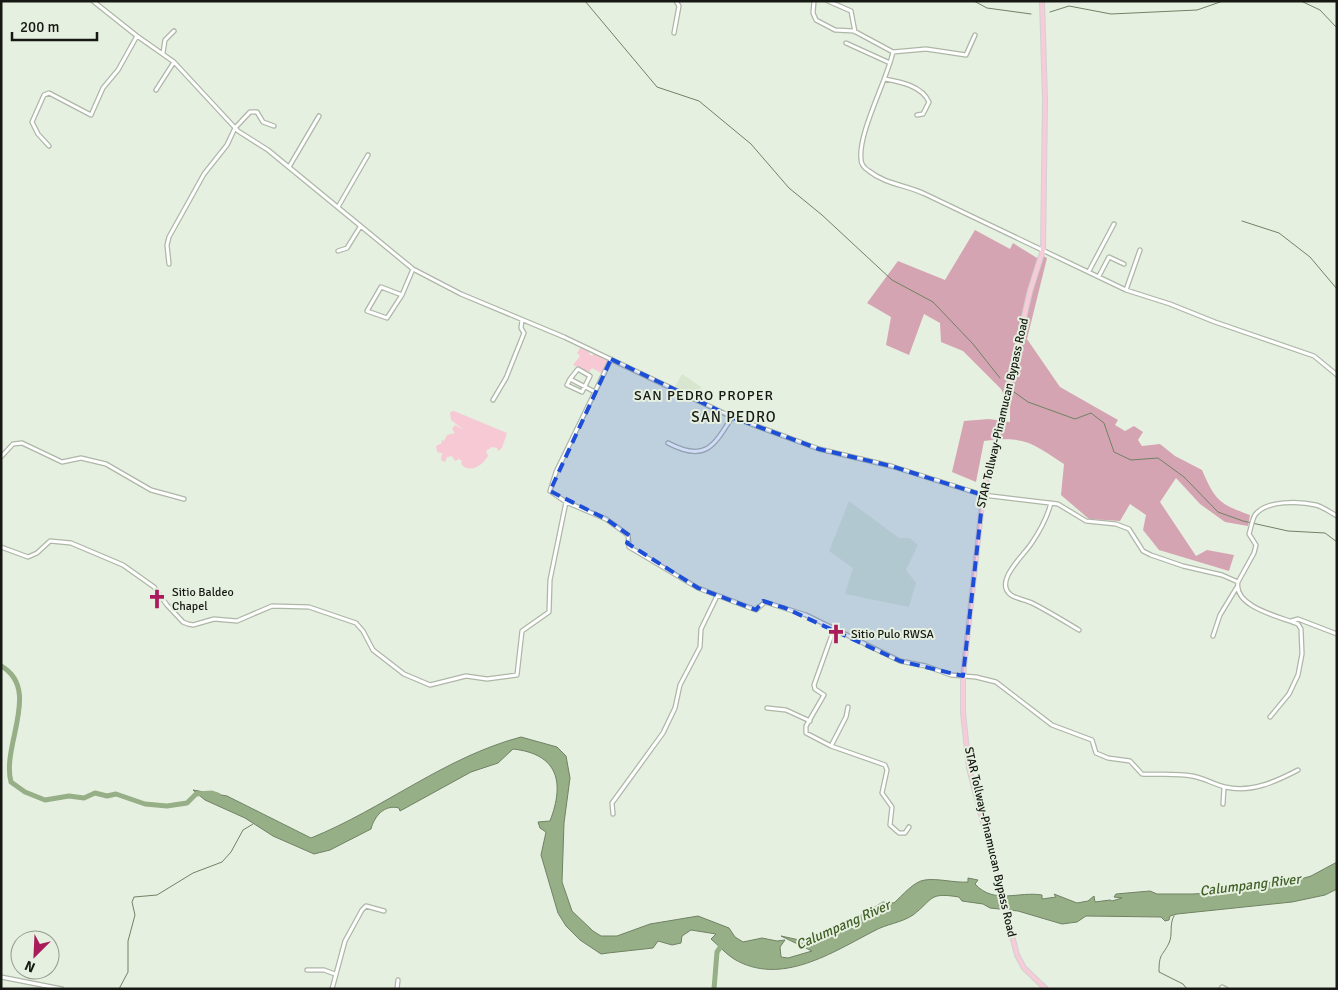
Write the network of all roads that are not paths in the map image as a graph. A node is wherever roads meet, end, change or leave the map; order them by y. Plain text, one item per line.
1 (93, 1) edge
2 (676, 1) edge
3 (814, 1) edge
4 (828, 1) edge
5 (1042, 1) edge
6 (174, 31) dead end
7 (855, 32) junction
8 (674, 33) dead end
9 (137, 36) junction
10 (976, 36) dead end
11 (846, 43) dead end
12 (894, 52) junction
13 (163, 53) junction
14 (174, 62) junction
15 (890, 63) junction
16 (885, 79) junction
17 (156, 90) dead end
18 (918, 115) dead end
19 (319, 116) dead end
20 (274, 126) dead end
21 (236, 128) junction
22 (49, 146) dead end
23 (368, 155) dead end
24 (289, 167) junction
25 (338, 207) junction
26 (1114, 224) dead end
27 (360, 227) junction
28 (1043, 250) junction
29 (1140, 250) dead end
30 (338, 251) dead end
31 (169, 264) dead end
32 (1124, 264) dead end
33 (413, 270) junction
34 (1089, 271) junction
35 (1099, 276) junction
36 (1126, 290) junction
37 (402, 295) junction
38 (522, 320) junction
39 (611, 360) junction
40 (1337, 375) edge
41 (570, 379) junction
42 (585, 386) junction
43 (595, 392) junction
44 (493, 400) dead end
45 (732, 417) junction
46 (668, 443) dead end
47 (1, 457) edge
48 (982, 494) junction
49 (184, 499) dead end
50 (566, 502) junction
51 (1051, 503) junction
52 (1337, 516) edge
53 (1, 547) edge
54 (1237, 584) junction
55 (717, 596) junction
56 (1290, 621) junction
57 (834, 629) junction
58 (1079, 630) dead end
59 (1337, 634) edge
60 (1213, 636) dead end
61 (963, 676) junction
62 (848, 707) dead end
63 (767, 708) dead end
64 (1270, 717) dead end
65 (810, 721) junction
66 (832, 746) junction
67 (1298, 770) dead end
68 (1224, 787) junction
69 (1223, 804) dead end
70 (613, 814) dead end
71 (909, 827) dead end
72 (384, 911) dead end
73 (307, 970) dead end
74 (336, 974) junction
75 (1, 977) edge
76 (398, 980) dead end
77 (62, 989) edge
78 (332, 989) edge
79 (397, 989) edge
80 (1046, 989) edge
81 (1222, 989) edge
82 (1226, 989) edge

1 - 9 street
2 - 8 street
3 - 7 street
4 - 7 street
5 - 28 main road, STAR Tollway-Pinamucan Bypass Road
6 - 13 street
7 - 12 street
9 - 13 street
9 - 22 street
10 - 12 street
11 - 15 street
12 - 15 street
13 - 14 street
14 - 17 street
14 - 21 street
15 - 16 street
16 - 18 street
16 - 28 street
19 - 24 street
20 - 21 street
21 - 24 street
21 - 31 street
23 - 25 street
24 - 25 street
25 - 27 street
26 - 34 street
27 - 30 street
27 - 33 street
28 - 34 street
28 - 48 main road, STAR Tollway-Pinamucan Bypass Road
29 - 36 street
32 - 35 street
33 - 37 street
33 - 38 street
34 - 35 street
35 - 36 street
36 - 40 street
37 - 37 street
38 - 39 street
38 - 44 street
39 - 43 street
39 - 45 street
41 - 42 street
41 - 42 street
41 - 42 street
42 - 43 street
43 - 50 street
45 - 46 street
45 - 48 street
47 - 49 street
48 - 51 street
48 - 61 main road, STAR Tollway-Pinamucan Bypass Road
50 - 53 street
50 - 55 street
51 - 54 street
51 - 58 street
52 - 54 street
54 - 56 street
54 - 60 street
55 - 57 street
55 - 70 street
56 - 59 street
56 - 64 street
57 - 61 street
57 - 65 street
61 - 68 street
61 - 80 main road, STAR Tollway-Pinamucan Bypass Road
62 - 66 street
63 - 65 street
65 - 66 street
66 - 71 street
67 - 68 street
68 - 69 street
72 - 74 street
73 - 74 street
74 - 78 street
75 - 77 street
76 - 79 street
81 - 82 street

